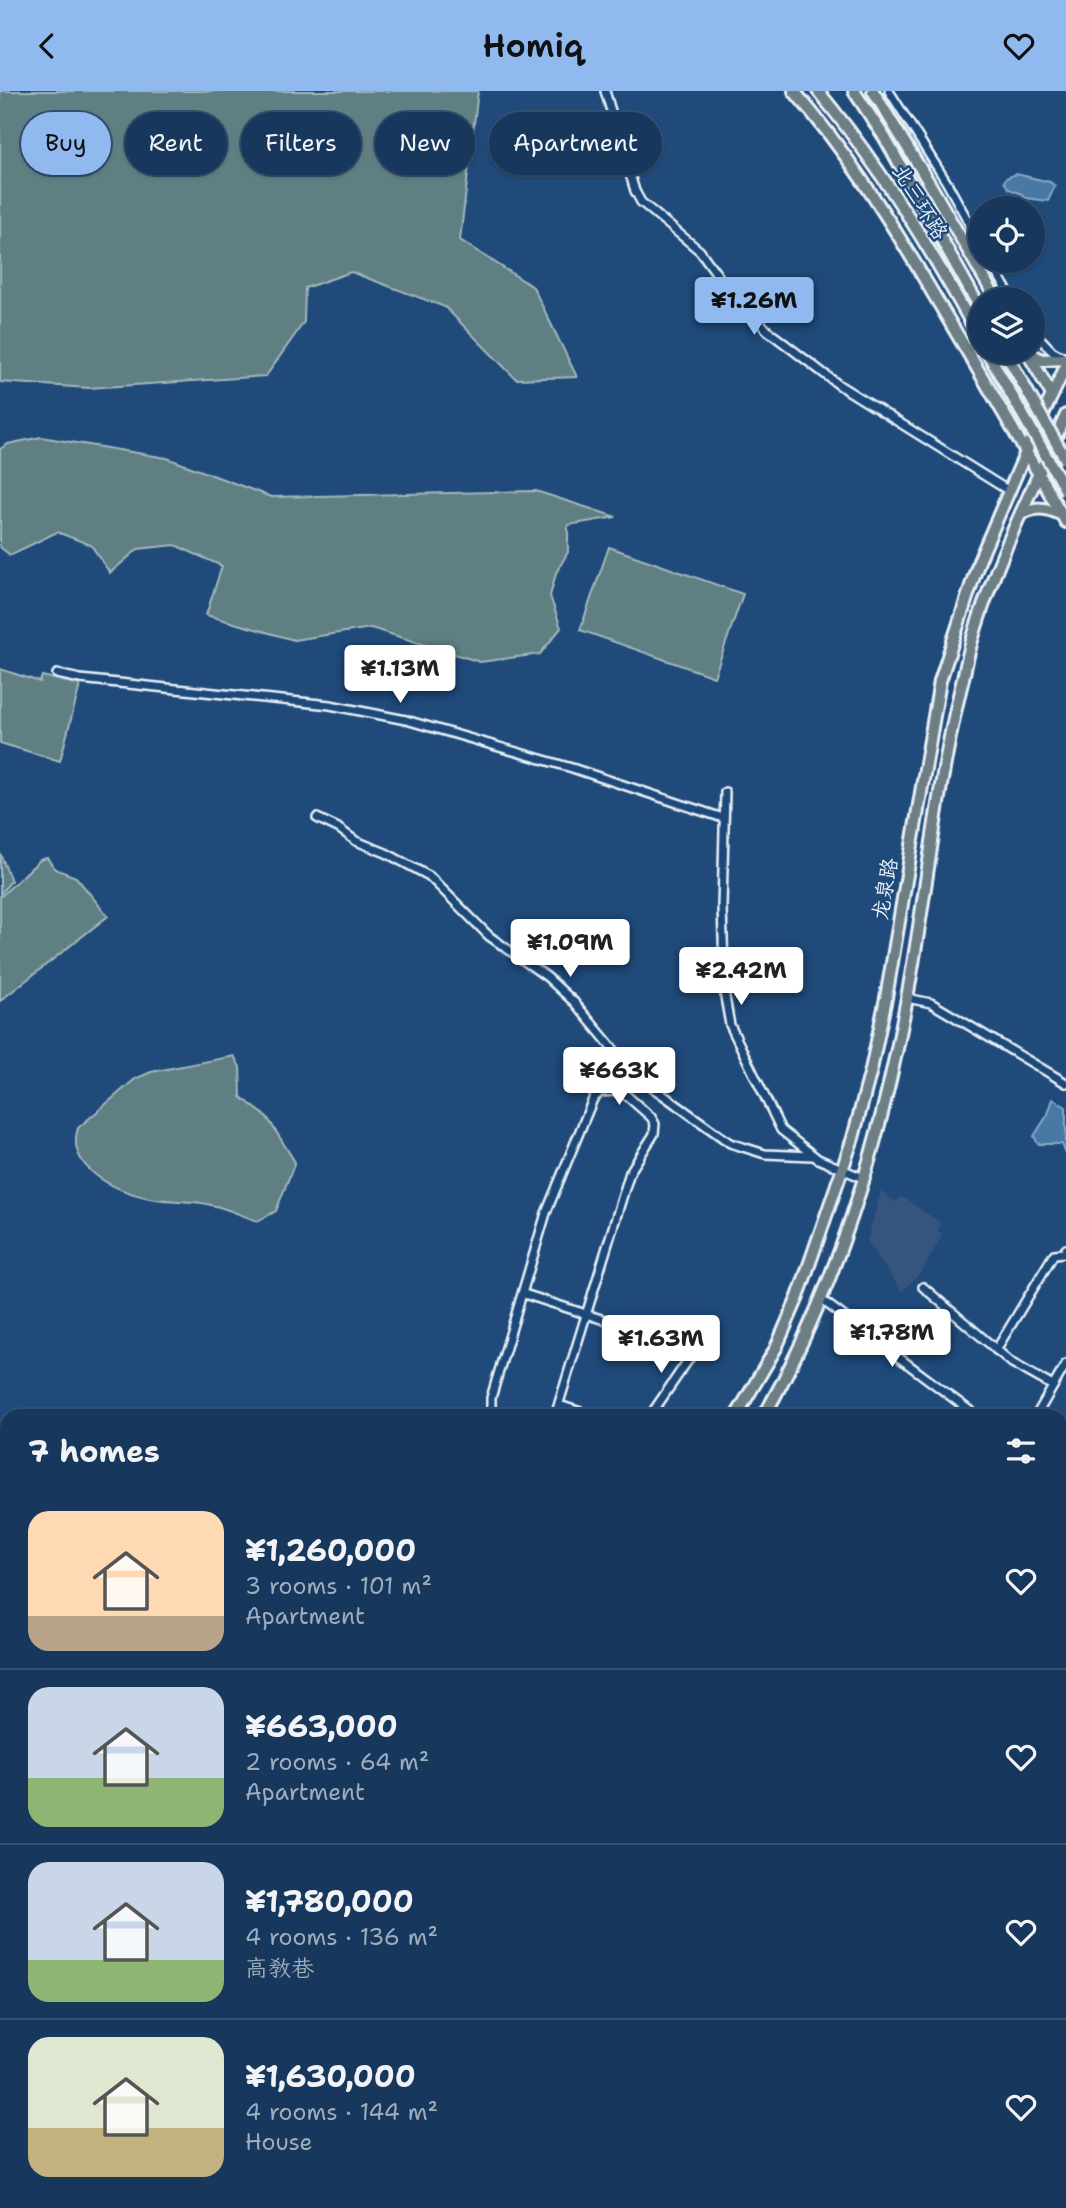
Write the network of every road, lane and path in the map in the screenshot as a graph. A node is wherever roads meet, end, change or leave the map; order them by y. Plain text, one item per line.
1 (605, 91) edge
2 (794, 91) edge
3 (818, 91) edge
4 (854, 91) edge
5 (873, 91) edge
6 (889, 91) edge
7 (968, 221) edge
8 (968, 287) edge
9 (989, 287) edge
10 (968, 318) edge
11 (1045, 344) edge
12 (1066, 359) edge
13 (1045, 360) edge
14 (994, 364) edge
15 (1012, 364) edge
16 (1034, 364) edge
17 (1066, 366) edge
18 (1052, 395) junction
19 (1065, 420) edge
20 (1026, 452) junction
21 (1066, 460) edge
22 (1039, 476) junction
23 (1009, 491) junction
24 (1066, 491) edge
25 (1023, 513) junction
26 (1063, 518) edge
27 (57, 674) dead end
28 (725, 792) dead end
29 (317, 818) dead end
30 (723, 818) junction
31 (907, 998) junction
32 (1066, 1083) edge
33 (812, 1156) junction
34 (841, 1168) junction
35 (863, 1178) junction
36 (1066, 1249) edge
37 (923, 1287) dead end
38 (524, 1294) junction
39 (822, 1300) junction
40 (586, 1314) junction
41 (996, 1350) junction
42 (1066, 1364) edge
43 (1053, 1386) junction
44 (559, 1405) junction
45 (491, 1409) edge
46 (558, 1409) edge
47 (571, 1409) edge
48 (655, 1409) edge
49 (740, 1409) edge
50 (768, 1409) edge
51 (968, 1409) edge
52 (1040, 1409) edge

1 - 23 street
2 - 20 main road
3 - 10 main road, 北三环路
4 - 8 main road, 北三环路
5 - 9 main road
6 - 7 street
11 - 12 street
12 - 13 main road
14 - 24 main road, bridge
15 - 21 main road, bridge
16 - 18 main road
17 - 18 main road, 龙泉路
18 - 19 main road
18 - 20 main road, 龙泉路
19 - 22 main road, 龙泉路
20 - 22 main road
20 - 23 main road, 龙泉路
22 - 25 main road, 龙泉路
22 - 26 main road
23 - 34 main road, 龙泉路
25 - 26 main road
25 - 31 main road, 龙泉路
27 - 30 street
28 - 30 street
29 - 33 street
30 - 33 street
31 - 32 street
31 - 35 main road, 龙泉路
33 - 34 street
34 - 35 street
34 - 49 main road, 龙泉路
35 - 39 main road, 龙泉路
36 - 41 street
37 - 41 street
38 - 40 street
38 - 40 street
38 - 45 street
39 - 50 main road, 龙泉路
39 - 51 street
40 - 44 street
40 - 48 street
41 - 43 street
42 - 43 street
43 - 52 street
44 - 46 street
44 - 47 street

